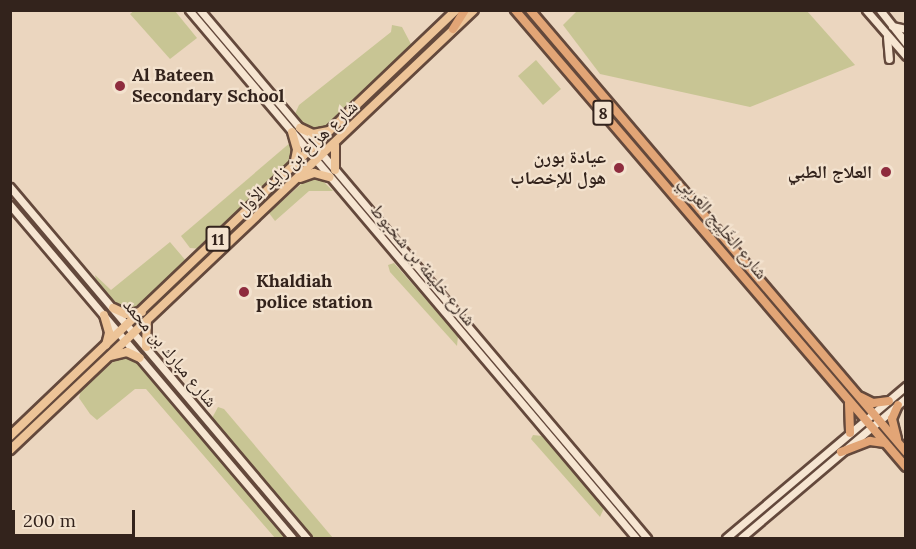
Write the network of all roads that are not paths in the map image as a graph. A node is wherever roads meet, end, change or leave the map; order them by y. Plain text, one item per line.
1 (189, 10) edge
2 (200, 10) edge
3 (456, 10) edge
4 (465, 10) edge
5 (474, 10) edge
6 (515, 10) edge
7 (523, 10) edge
8 (530, 10) edge
9 (866, 10) edge
10 (880, 10) edge
11 (892, 26) junction
12 (453, 29) junction
13 (906, 29) edge
14 (886, 34) junction
15 (551, 36) junction
16 (906, 43) edge
17 (906, 56) edge
18 (889, 59) dead end
19 (296, 130) junction
20 (333, 130) junction
21 (335, 143) junction
22 (312, 150) junction
23 (322, 155) junction
24 (315, 161) junction
25 (294, 167) junction
26 (335, 170) junction
27 (329, 177) junction
28 (296, 180) junction
29 (10, 187) edge
30 (10, 205) edge
31 (113, 308) junction
32 (143, 311) junction
33 (104, 315) junction
34 (148, 321) junction
35 (128, 326) junction
36 (134, 333) junction
37 (119, 334) junction
38 (126, 341) junction
39 (146, 347) junction
40 (106, 353) junction
41 (140, 358) junction
42 (906, 386) edge
43 (851, 397) junction
44 (906, 398) edge
45 (889, 401) junction
46 (898, 405) junction
47 (872, 420) junction
48 (850, 433) junction
49 (10, 436) edge
50 (885, 443) junction
51 (899, 444) junction
52 (10, 450) edge
53 (841, 452) junction
54 (906, 452) edge
55 (906, 467) edge
56 (292, 538) edge
57 (307, 538) edge
58 (636, 538) edge
59 (647, 538) edge
60 (726, 538) edge
61 (741, 538) edge

1 - 19 main road, شارع خليفة بن شخبوط
2 - 19 main road, شارع خليفة بن شخبوط
3 - 20 main road, شارع هزاع بن زايد الأول / 11
4 - 12 highway
5 - 12 main road, شارع هزاع بن زايد الأول / 11
6 - 43 highway, شارع الخَلِيج العَربِي / 8
7 - 15 highway
8 - 15 highway, شارع الخَلِيج العَربِي / 8
9 - 14 main road
10 - 11 main road
11 - 13 main road
11 - 16 main road
12 - 21 main road, شارع هزاع بن زايد الأول / 11
14 - 17 main road
14 - 18 main road
15 - 43 highway, شارع الخَلِيج العَربِي / 8
19 - 20 main road
19 - 22 main road, شارع خليفة بن شخبوط
19 - 25 main road
20 - 22 main road, شارع هزاع بن زايد الأول / 11
21 - 23 main road, شارع هزاع بن زايد الأول / 11
21 - 26 main road
22 - 23 main road, شارع خليفة بن شخبوط
22 - 24 main road, شارع خليفة بن شخبوط
22 - 25 main road, شارع هزاع بن زايد الأول / 11
23 - 24 main road, شارع هزاع بن زايد الأول / 11
23 - 26 main road, شارع خليفة بن شخبوط
24 - 27 main road, شارع خليفة بن شخبوط
24 - 28 main road, شارع هزاع بن زايد الأول / 11
25 - 32 main road, شارع هزاع بن زايد الأول / 11
26 - 59 main road, شارع خليفة بن شخبوط
27 - 28 main road
27 - 58 main road, شارع خليفة بن شخبوط
28 - 34 main road, شارع هزاع بن زايد الأول / 11
29 - 31 main road, شارع مبارك بن محمد
30 - 33 main road, شارع مبارك بن محمد
31 - 32 main road
31 - 35 main road, شارع مبارك بن محمد
32 - 35 main road, شارع هزاع بن زايد الأول / 11
33 - 37 main road, شارع مبارك بن محمد
33 - 40 main road
34 - 36 main road, شارع هزاع بن زايد الأول / 11
34 - 39 main road
35 - 36 main road, شارع مبارك بن محمد
35 - 37 main road, شارع هزاع بن زايد الأول / 11
36 - 38 main road, شارع هزاع بن زايد الأول / 11
36 - 39 main road, شارع مبارك بن محمد
37 - 38 main road, شارع مبارك بن محمد
37 - 40 main road, شارع هزاع بن زايد الأول / 11
38 - 40 main road, شارع هزاع بن زايد الأول / 11
38 - 41 main road, شارع مبارك بن محمد
39 - 57 main road, شارع مبارك بن محمد
40 - 41 main road
40 - 49 main road, شارع هزاع بن زايد الأول / 11
40 - 52 main road, شارع هزاع بن زايد الأول / 11
41 - 56 main road, شارع مبارك بن محمد
42 - 45 main road
43 - 45 highway
43 - 47 highway, شارع الخَلِيج العَربِي / 8
43 - 48 highway
44 - 46 main road
45 - 47 main road
46 - 47 main road
46 - 51 highway
47 - 48 main road
47 - 50 highway, شارع الخَلِيج العَربِي / 8
47 - 51 highway, شارع الخَلِيج العَربِي / 8
47 - 53 main road
48 - 60 main road
50 - 53 highway
50 - 55 highway, شارع الخَلِيج العَربِي / 8
51 - 54 highway, شارع الخَلِيج العَربِي / 8
53 - 61 main road

